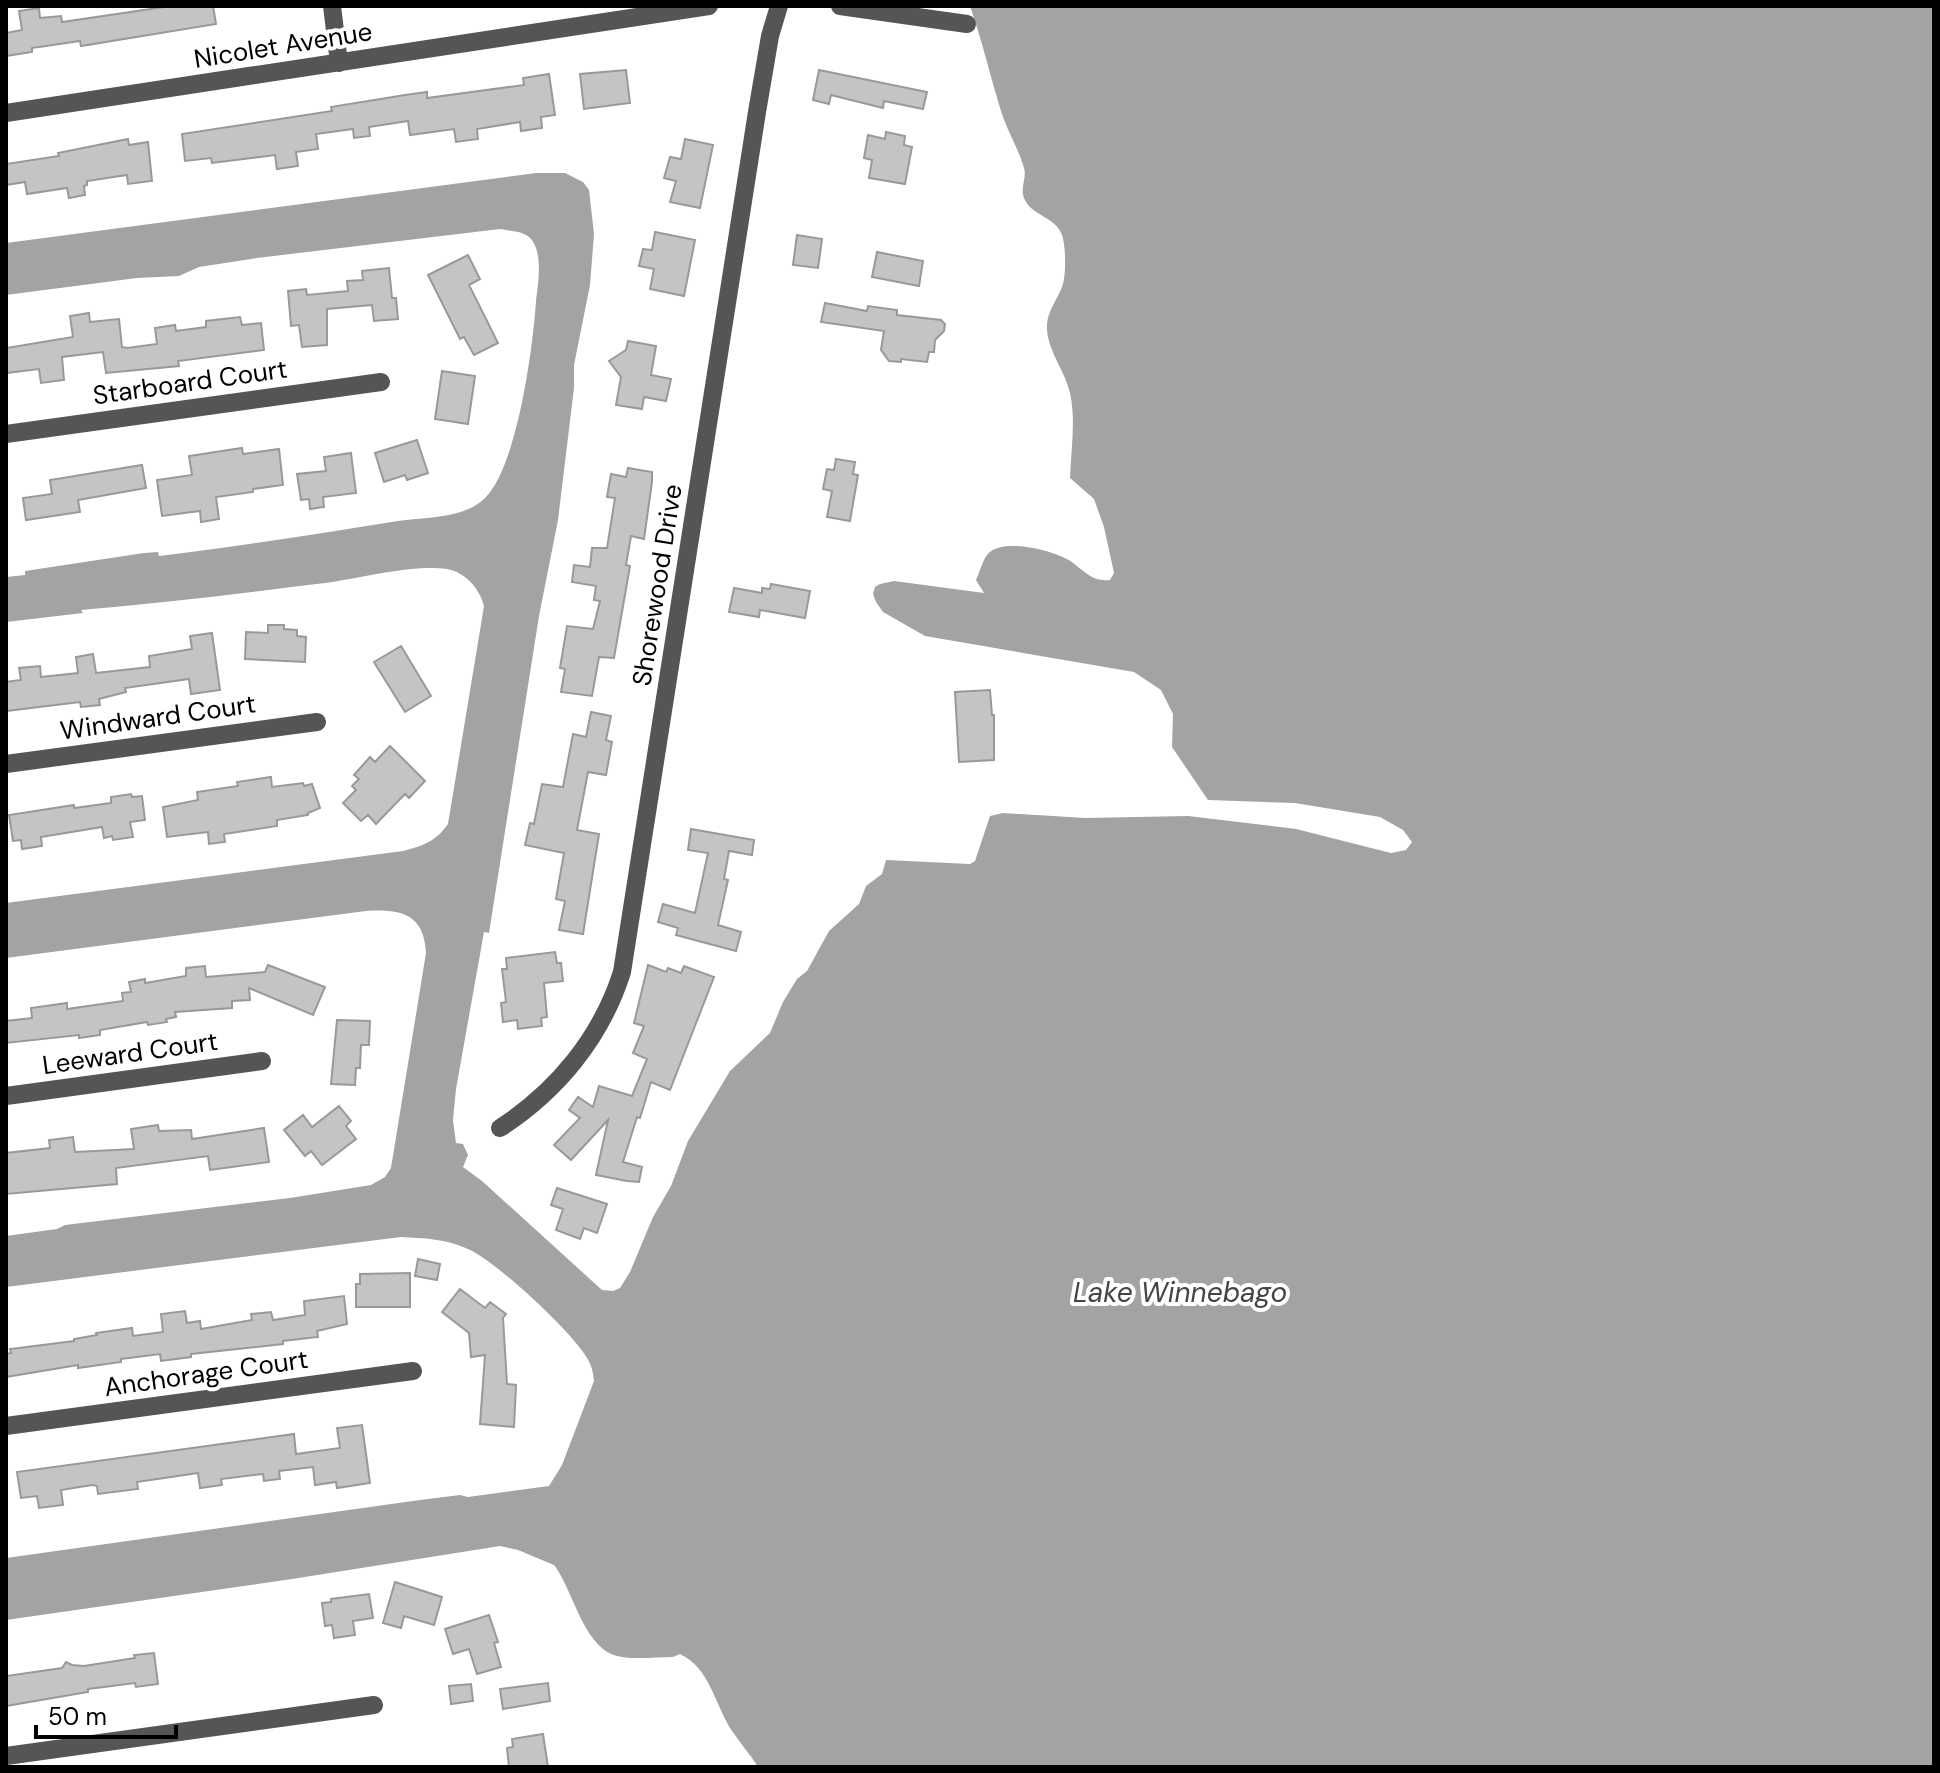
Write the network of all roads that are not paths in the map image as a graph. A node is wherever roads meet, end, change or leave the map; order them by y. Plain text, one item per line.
1 (332, 6) edge
2 (709, 6) edge
3 (779, 6) edge
4 (840, 6) edge
5 (967, 24) dead end
6 (339, 63) junction
7 (6, 113) edge
8 (381, 382) dead end
9 (6, 434) edge
10 (317, 722) dead end
11 (6, 764) edge
12 (262, 1061) dead end
13 (6, 1096) edge
14 (500, 1128) dead end
15 (413, 1371) dead end
16 (6, 1426) edge
17 (374, 1705) dead end
18 (6, 1756) edge

1 - 6 street
2 - 6 street, Nicolet Avenue
3 - 14 street, Shorewood Drive
4 - 5 street
6 - 7 street, Nicolet Avenue
8 - 9 street, Starboard Court
10 - 11 street, Windward Court
12 - 13 street, Leeward Court
15 - 16 street, Anchorage Court
17 - 18 street

